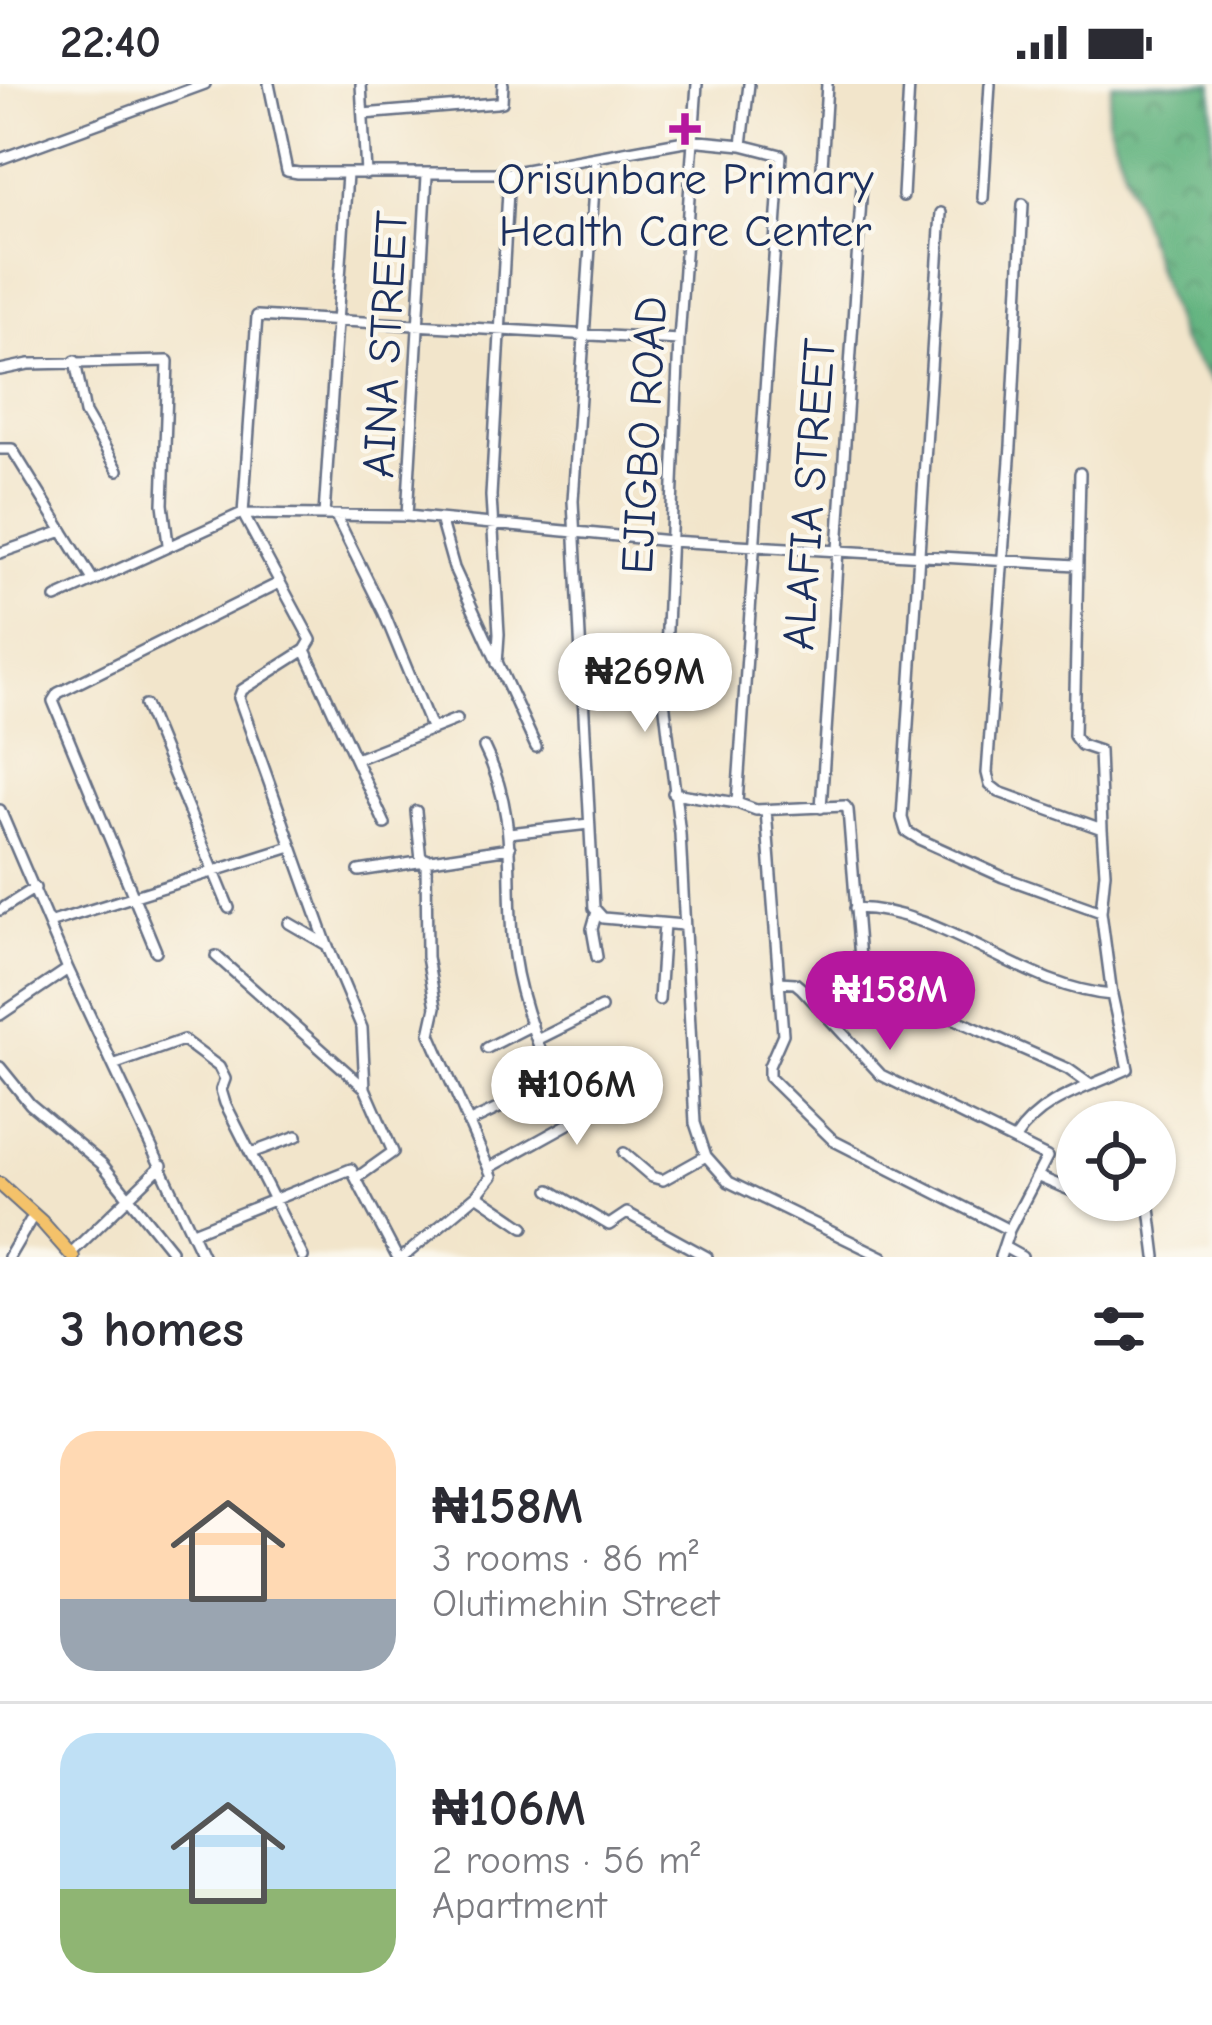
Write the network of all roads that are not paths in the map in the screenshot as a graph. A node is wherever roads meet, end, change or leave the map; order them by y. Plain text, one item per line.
1 (205, 84) edge
2 (269, 84) edge
3 (361, 84) edge
4 (503, 84) edge
5 (697, 84) edge
6 (749, 84) edge
7 (827, 84) edge
8 (909, 84) edge
9 (991, 84) edge
10 (363, 113) junction
11 (690, 140) junction
12 (742, 145) junction
13 (596, 158) junction
14 (0, 159) edge
15 (822, 167) dead end
16 (509, 173) junction
17 (347, 174) junction
18 (366, 174) junction
19 (427, 176) junction
20 (862, 184) dead end
21 (903, 196) dead end
22 (983, 198) dead end
23 (1023, 204) dead end
24 (941, 213) dead end
25 (337, 321) junction
26 (418, 326) junction
27 (501, 331) junction
28 (582, 335) junction
29 (679, 340) junction
30 (76, 361) junction
31 (0, 370) edge
32 (0, 449) edge
33 (118, 470) dead end
34 (1080, 473) dead end
35 (243, 514) junction
36 (330, 515) junction
37 (407, 516) junction
38 (441, 522) junction
39 (492, 527) junction
40 (63, 531) junction
41 (573, 532) junction
42 (670, 541) junction
43 (168, 544) junction
44 (756, 544) junction
45 (836, 549) junction
46 (0, 553) edge
47 (918, 555) junction
48 (1001, 559) junction
49 (1076, 565) junction
50 (93, 580) junction
51 (279, 583) junction
52 (56, 598) dead end
53 (305, 650) junction
54 (497, 664) junction
55 (146, 705) dead end
56 (457, 719) dead end
57 (432, 730) junction
58 (484, 747) dead end
59 (536, 747) dead end
60 (356, 759) junction
61 (673, 793) junction
62 (737, 803) junction
63 (821, 808) junction
64 (0, 810) edge
65 (766, 810) junction
66 (416, 811) dead end
67 (385, 824) dead end
68 (590, 824) junction
69 (1102, 829) junction
70 (509, 833) junction
71 (291, 847) junction
72 (510, 848) junction
73 (424, 860) junction
74 (214, 870) junction
75 (359, 871) dead end
76 (35, 888) junction
77 (133, 894) junction
78 (229, 908) dead end
79 (855, 908) junction
80 (0, 910) edge
81 (1101, 912) junction
82 (596, 915) junction
83 (49, 923) junction
84 (289, 923) dead end
85 (664, 924) junction
86 (683, 925) junction
87 (326, 945) junction
88 (156, 951) dead end
89 (216, 956) dead end
90 (597, 957) dead end
91 (68, 969) junction
92 (778, 982) junction
93 (1112, 995) junction
94 (659, 1000) dead end
95 (916, 1002) dead end
96 (602, 1008) dead end
97 (822, 1011) junction
98 (0, 1015) edge
99 (532, 1025) junction
100 (538, 1040) junction
101 (487, 1048) dead end
102 (113, 1065) junction
103 (0, 1067) edge
104 (553, 1082) junction
105 (1089, 1084) junction
106 (365, 1088) junction
107 (468, 1123) junction
108 (297, 1136) dead end
109 (1015, 1139) junction
110 (251, 1153) junction
111 (624, 1153) dead end
112 (706, 1156) junction
113 (162, 1165) junction
114 (489, 1168) junction
115 (358, 1177) junction
116 (1039, 1177) junction
117 (0, 1184) edge
118 (1056, 1184) edge
119 (550, 1190) dead end
120 (0, 1193) edge
121 (129, 1195) junction
122 (476, 1195) junction
123 (272, 1198) junction
124 (30, 1221) junction
125 (1151, 1221) edge
126 (524, 1227) dead end
127 (1009, 1230) junction
128 (193, 1232) junction
129 (171, 1250) dead end
130 (1002, 1252) edge
131 (69, 1256) edge
132 (9, 1257) edge
133 (203, 1257) edge
134 (303, 1257) edge
135 (402, 1257) edge
136 (707, 1257) edge
137 (883, 1257) edge
138 (1022, 1257) edge
139 (1156, 1257) edge

1 - 14 street
2 - 17 street
3 - 10 street
4 - 10 street
5 - 11 street, EJIGBO ROAD
6 - 12 street
7 - 15 street
8 - 21 street
9 - 22 street
10 - 18 street
11 - 12 street
11 - 13 street
11 - 29 street, EJIGBO ROAD
12 - 44 street
13 - 16 street
13 - 28 street
16 - 19 street
16 - 27 street
17 - 18 street
17 - 25 street
18 - 19 street
19 - 26 street, AINA STREET
20 - 45 street, ALAFIA STREET
23 - 48 street
24 - 47 street
25 - 26 street
25 - 35 street
25 - 36 street
26 - 27 street
26 - 37 street, AINA STREET
27 - 28 street
27 - 39 street
28 - 29 street
28 - 41 street
29 - 42 street, EJIGBO ROAD
30 - 31 street
30 - 33 street
30 - 43 street
32 - 40 street
34 - 49 street
35 - 36 street
35 - 43 street
35 - 51 street
36 - 37 street
36 - 57 street
37 - 38 street
38 - 39 street
38 - 54 street
39 - 41 street
39 - 54 street
40 - 46 street
40 - 50 street
41 - 42 street
41 - 68 street
42 - 44 street
42 - 61 street, EJIGBO ROAD
43 - 50 street
44 - 45 street
44 - 62 street
45 - 47 street
45 - 63 street, ALAFIA STREET
47 - 48 street
47 - 81 street
48 - 49 street
48 - 69 street
49 - 69 street
50 - 52 street
51 - 53 street
51 - 77 street
53 - 60 street
53 - 71 street
54 - 59 street
55 - 74 street
56 - 57 street
57 - 60 street
58 - 70 street
60 - 67 street
61 - 62 street
61 - 86 street, EJIGBO ROAD
62 - 65 street
63 - 65 street
63 - 79 street
64 - 76 street
65 - 92 street
66 - 73 street
68 - 70 street
68 - 82 street
69 - 81 street
70 - 72 street
71 - 74 street
71 - 87 street
72 - 73 street
72 - 99 street
73 - 75 street
73 - 107 street
74 - 77 street
74 - 78 street
76 - 80 street
76 - 83 street
77 - 83 street
77 - 88 street
79 - 93 street
79 - 97 street
81 - 93 street
82 - 85 street
82 - 90 street
83 - 91 street
84 - 87 street
85 - 86 street
85 - 94 street
86 - 112 street, EJIGBO ROAD
87 - 106 street
89 - 106 street
91 - 98 street
91 - 102 street
92 - 97 street
92 - 127 street
93 - 105 street
95 - 105 street
96 - 100 street
97 - 109 street
99 - 100 street
99 - 101 street
100 - 104 street
102 - 110 street
102 - 113 street
103 - 121 street
104 - 107 street
104 - 114 street
105 - 109 street
106 - 115 street
107 - 114 street
108 - 110 street
109 - 116 street
110 - 123 street
111 - 112 street
112 - 137 street
113 - 121 street
113 - 128 street
114 - 122 street
115 - 123 street
115 - 135 street
116 - 118 street
116 - 127 street
117 - 131 main road
119 - 136 street
120 - 124 main road
121 - 129 street
121 - 131 street
122 - 126 street
122 - 135 street
123 - 128 street
123 - 134 street
124 - 131 main road
124 - 132 street
125 - 139 street
127 - 130 street
128 - 133 street
130 - 138 street

